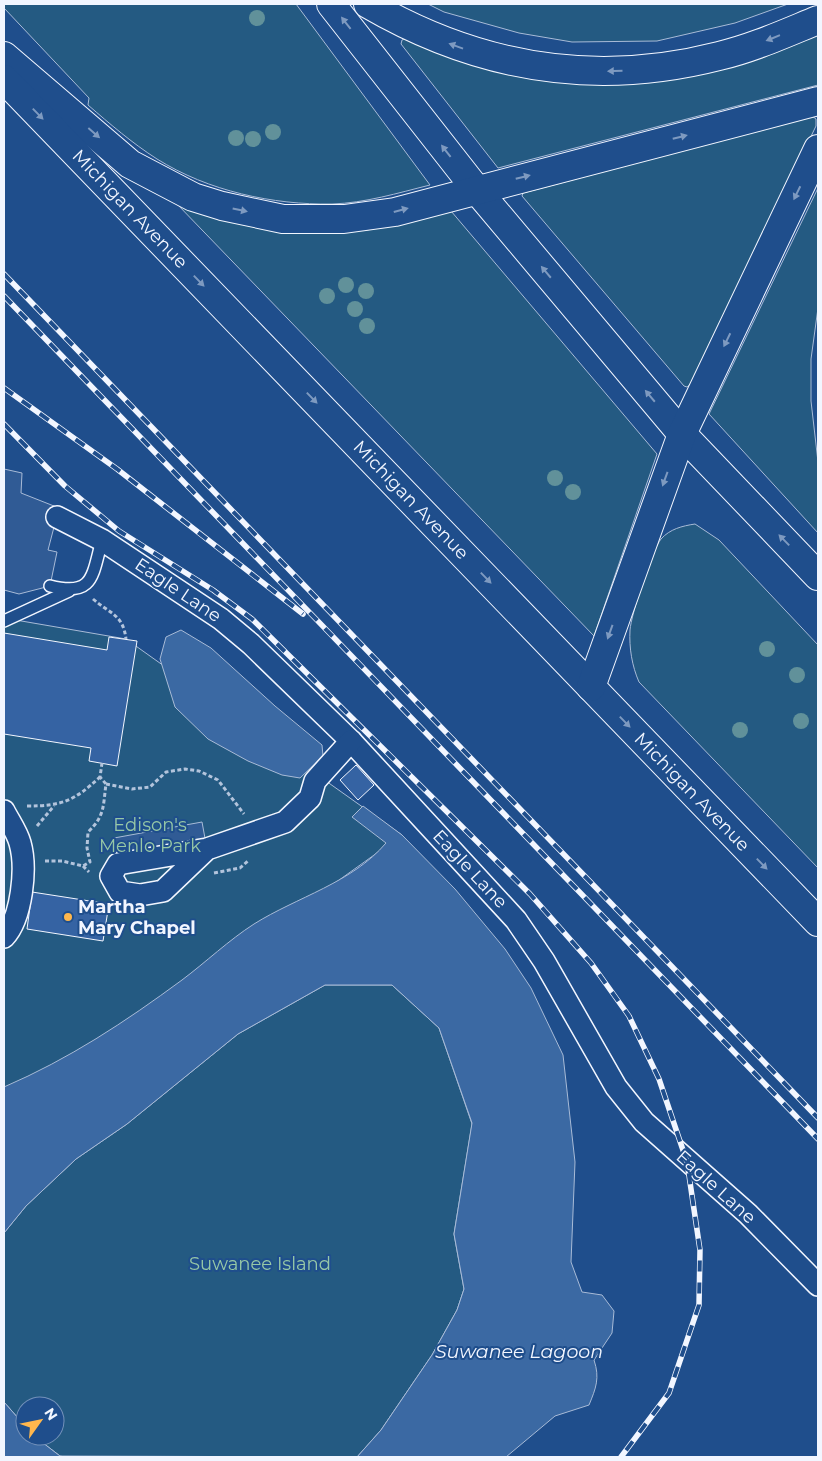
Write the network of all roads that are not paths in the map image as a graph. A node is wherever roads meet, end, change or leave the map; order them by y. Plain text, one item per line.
1 (331, 4) edge
2 (368, 4) edge
3 (818, 20) edge
4 (4, 56) edge
5 (4, 79) edge
6 (818, 101) edge
7 (818, 149) edge
8 (476, 189) junction
9 (682, 434) junction
10 (57, 517) dead end
11 (102, 540) junction
12 (818, 576) edge
13 (50, 586) dead end
14 (69, 591) junction
15 (4, 621) edge
16 (591, 687) junction
17 (350, 741) junction
18 (12, 808) edge
19 (207, 848) dead end
20 (818, 922) edge
21 (4, 937) edge
22 (818, 1285) edge

8 -> 1 main road
3 -> 2 main road
4 -> 8 main road
5 -> 16 main road, Michigan Avenue
8 -> 6 main road
7 -> 9 main road
9 -> 8 main road
12 -> 9 main road
9 -> 16 main road
10 - 11 street, Eagle Lane
11 - 14 lane
11 - 17 street, Eagle Lane
13 - 14 lane
14 - 15 lane
16 -> 20 main road, Michigan Avenue
17 - 19 street
17 - 22 street, Eagle Lane
18 - 21 street

